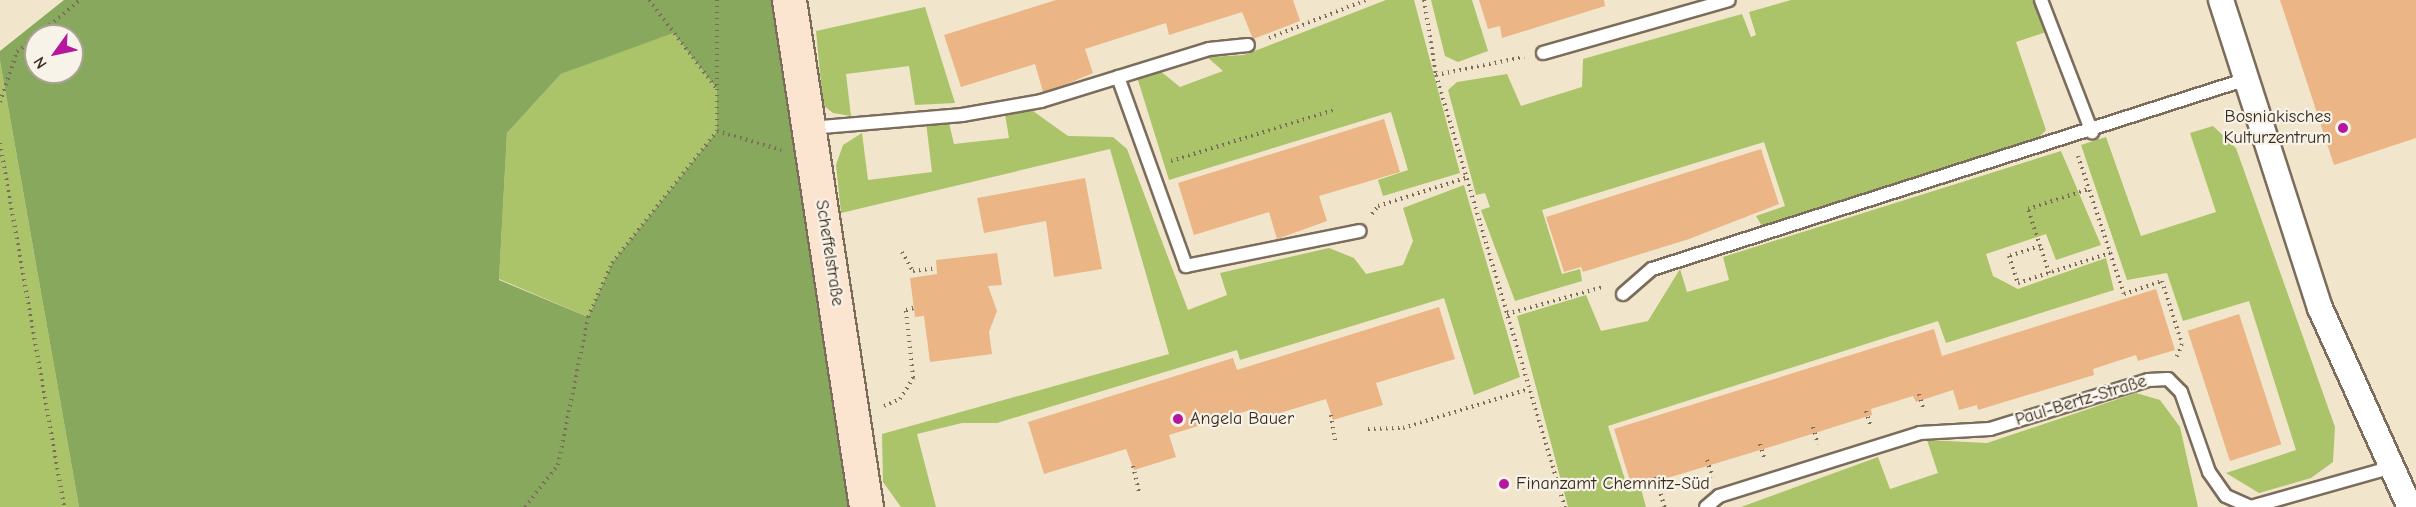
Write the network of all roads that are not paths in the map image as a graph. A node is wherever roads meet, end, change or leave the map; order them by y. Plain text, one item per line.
1 (789, 0) edge
2 (1729, 0) edge
3 (2041, 0) edge
4 (2221, 0) edge
5 (1248, 45) road end
6 (1543, 53) road end
7 (1118, 77) junction
8 (2244, 80) junction
9 (2092, 132) junction
10 (811, 138) junction
11 (1359, 231) road end
12 (1623, 294) road end
13 (2389, 468) junction
14 (866, 507) edge
15 (1706, 507) edge
16 (2410, 507) edge

1 - 10 main road, Scheffelstraße
2 - 6 lane
3 - 9 lane
4 - 8 street
5 - 7 lane
7 - 10 lane
7 - 11 lane
8 - 9 lane
8 - 13 street
9 - 12 lane
10 - 14 main road, Scheffelstraße
13 - 15 lane, Paul-Bertz-Straße
13 - 16 street

